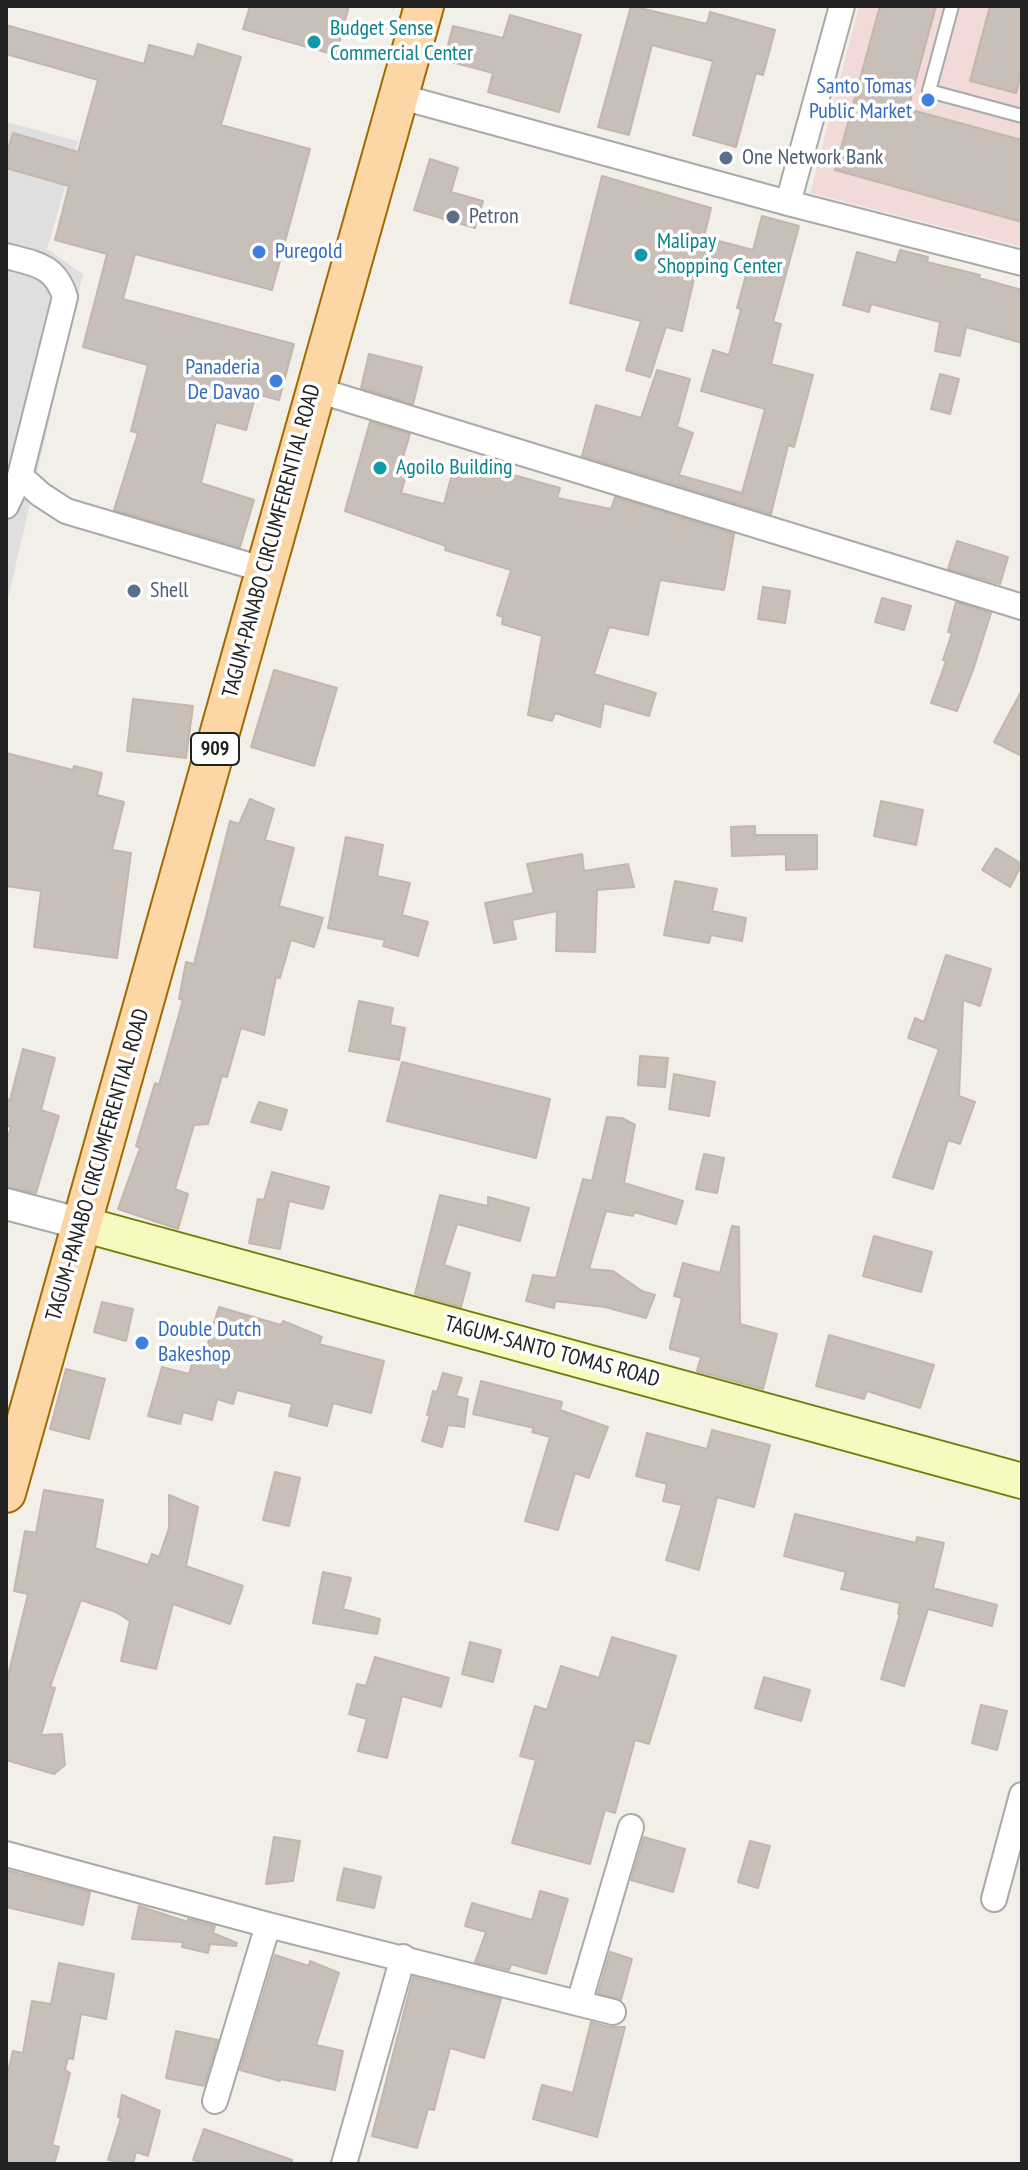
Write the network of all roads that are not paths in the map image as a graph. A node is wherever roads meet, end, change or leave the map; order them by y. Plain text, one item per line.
1 (424, 6) edge
2 (842, 6) edge
3 (952, 6) edge
4 (398, 96) junction
5 (1022, 116) edge
6 (788, 203) junction
7 (6, 256) edge
8 (1022, 263) edge
9 (314, 389) junction
10 (17, 444) edge
11 (20, 476) junction
12 (6, 506) edge
13 (265, 570) junction
14 (1022, 607) edge
15 (6, 1204) edge
16 (82, 1224) junction
17 (1022, 1481) edge
18 (6, 1493) edge
19 (1022, 1795) edge
20 (631, 1827) dead end
21 (6, 1854) edge
22 (994, 1899) dead end
23 (268, 1925) junction
24 (403, 1957) junction
25 (579, 2003) junction
26 (613, 2012) dead end
27 (215, 2101) dead end
28 (344, 2164) edge

1 - 4 main road, TAGUM-PANABO CIRCUMFERENTIAL ROAD / 909
2 - 6 street
3 - 5 lane
4 - 6 street
4 - 9 main road, TAGUM-PANABO CIRCUMFERENTIAL ROAD / 909
6 - 8 street
7 - 10 street
9 - 13 main road, TAGUM-PANABO CIRCUMFERENTIAL ROAD / 909
9 - 14 street
10 - 11 street
11 - 12 street
11 - 13 street
13 - 16 main road, TAGUM-PANABO CIRCUMFERENTIAL ROAD / 909
15 - 16 street
16 - 17 main road, TAGUM-SANTO TOMAS ROAD
16 - 18 main road, TAGUM-PANABO CIRCUMFERENTIAL ROAD / 909
19 - 22 street
20 - 25 street
21 - 23 street
23 - 24 street
23 - 27 street
24 - 25 street
24 - 28 street
25 - 26 street

